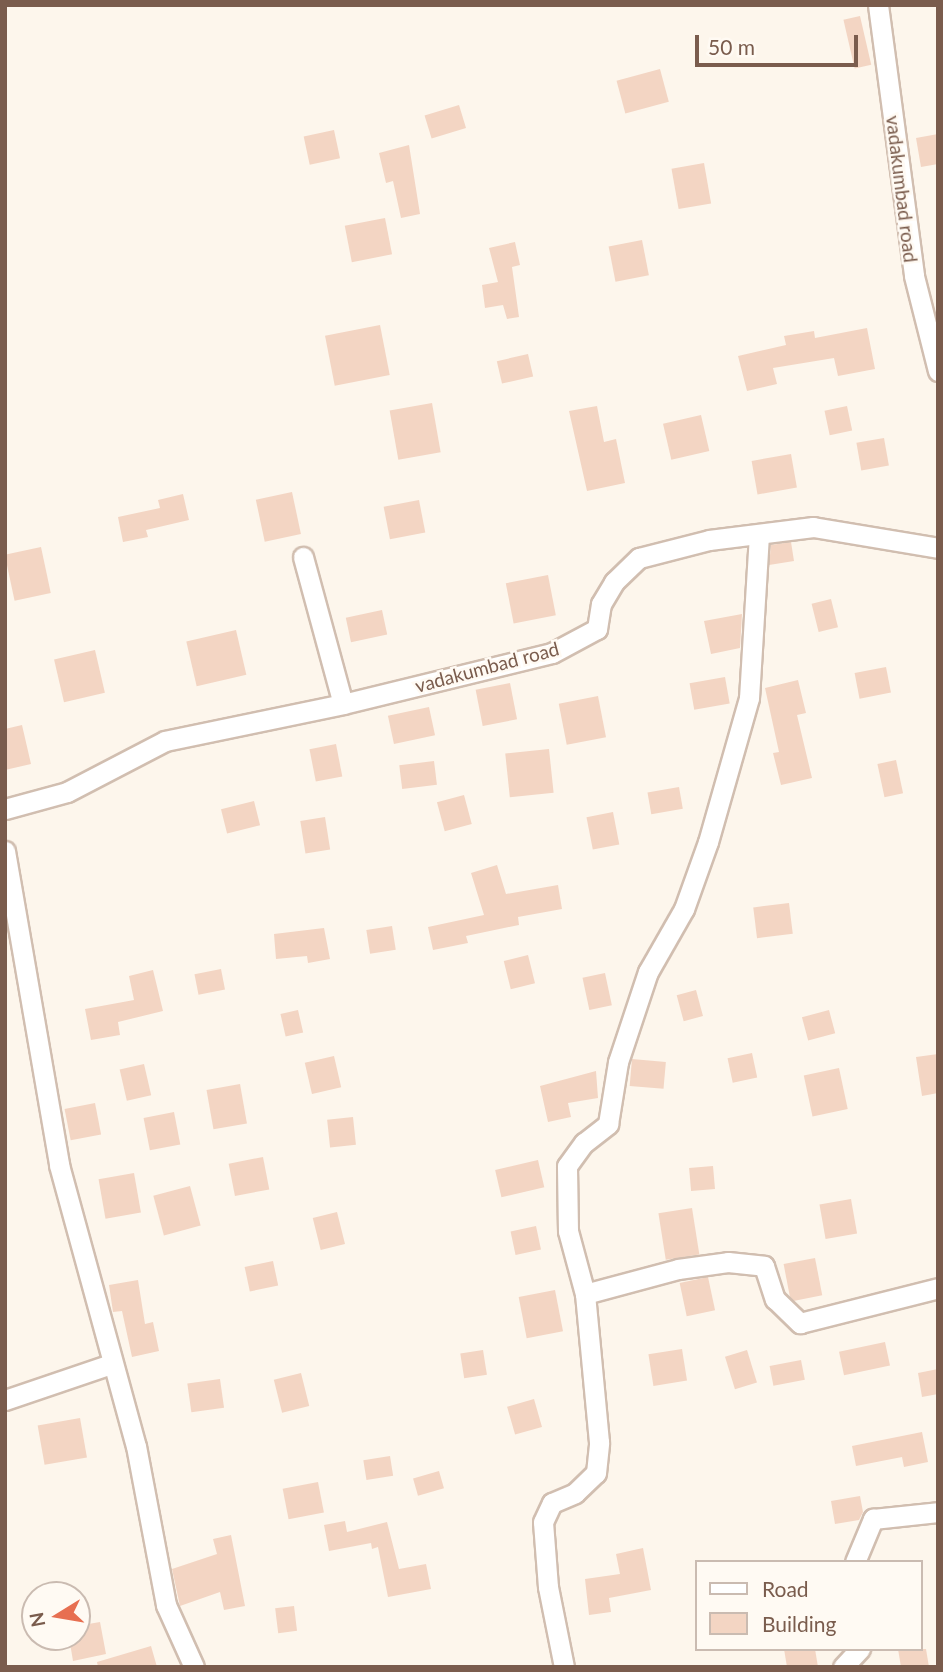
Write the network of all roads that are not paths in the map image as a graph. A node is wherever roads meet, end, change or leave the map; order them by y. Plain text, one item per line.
1 (878, 5) edge
2 (938, 371) edge
3 (759, 534) junction
4 (938, 548) edge
5 (303, 557) dead end
6 (343, 704) junction
7 (5, 809) edge
8 (5, 850) edge
9 (938, 1288) edge
10 (585, 1294) junction
11 (111, 1364) junction
12 (5, 1400) edge
13 (938, 1512) edge
14 (856, 1560) edge
15 (858, 1651) edge
16 (194, 1667) edge
17 (564, 1667) edge
18 (843, 1667) edge

1 - 2 street, vadakumbad road
3 - 4 street, vadakumbad road
3 - 6 street, vadakumbad road
3 - 10 street
5 - 6 street
6 - 7 street, vadakumbad road
8 - 11 street
9 - 10 street
10 - 17 street
11 - 12 street
11 - 16 street
13 - 14 street
15 - 18 street

